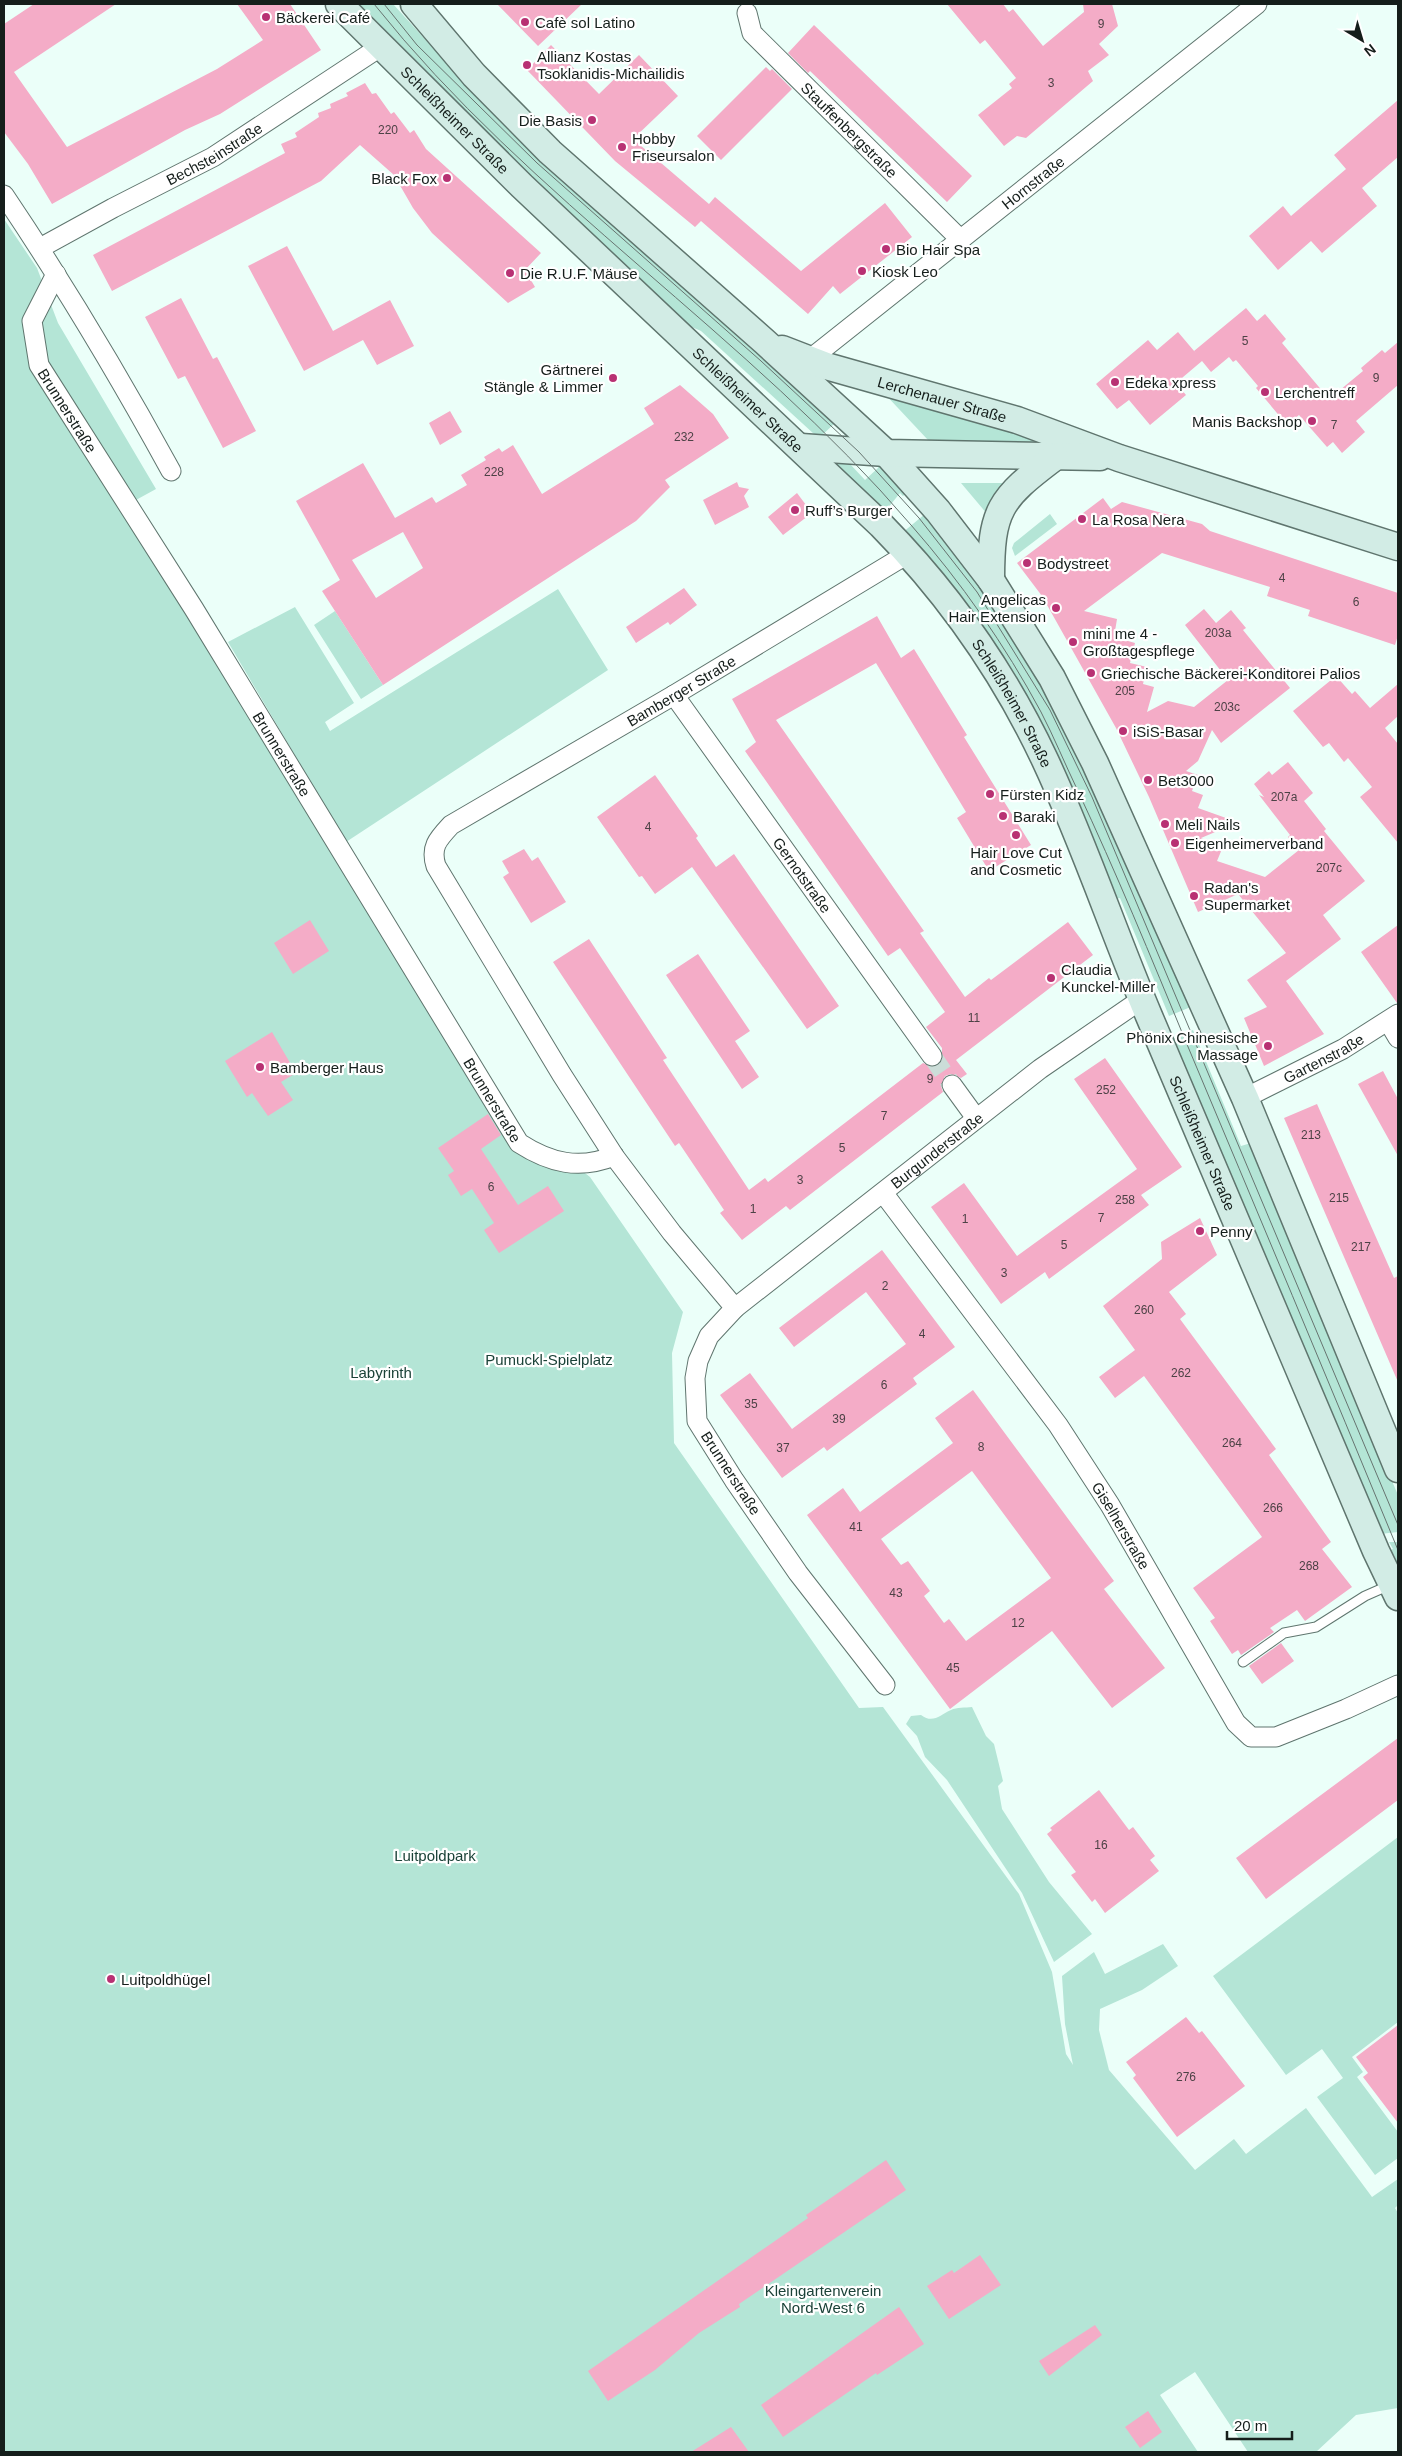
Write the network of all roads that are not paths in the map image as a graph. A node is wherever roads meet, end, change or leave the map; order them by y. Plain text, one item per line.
1 (339, 4) edge
2 (414, 4) edge
3 (1257, 4) edge
4 (748, 13) dead end
5 (380, 47) junction
6 (4, 195) edge
7 (961, 240) junction
8 (40, 248) junction
9 (56, 274) junction
10 (765, 342) junction
11 (806, 359) junction
12 (801, 448) junction
13 (886, 453) junction
14 (1055, 457) junction
15 (1119, 458) junction
16 (171, 470) dead end
17 (1398, 547) edge
18 (909, 553) junction
19 (991, 580) junction
20 (674, 695) junction
21 (1142, 998) junction
22 (1393, 1017) edge
23 (1398, 1038) edge
24 (932, 1056) tunnel mouth
25 (952, 1085) tunnel mouth
26 (1245, 1098) junction
27 (976, 1118) junction
28 (614, 1156) junction
29 (884, 1194) junction
30 (735, 1308) junction
31 (1398, 1469) edge
32 (1395, 1590) edge
33 (1243, 1662) dead end
34 (885, 1685) dead end
35 (1398, 1685) edge

1 - 5 main road, Schleißheimer Straße
2 - 10 main road
3 - 7 street, Hornstraße
4 - 7 street, Stauffenbergstraße
5 - 8 street, Bechsteinstraße
5 - 12 main road, Schleißheimer Straße
6 - 8 street
7 - 11 street, Hornstraße
8 - 9 street
9 - 16 street
9 - 28 street, Brunnerstraße
10 - 11 main road, Lerchenauer Straße
10 - 13 main road
11 - 15 main road, Lerchenauer Straße
12 - 13 main road, Lerchenauer Straße
12 - 18 main road, Schleißheimer Straße
13 - 14 main road, Lerchenauer Straße
13 - 19 main road
14 - 15 main road, Lerchenauer Straße
14 - 19 main road
15 - 17 main road, Lerchenauer Straße
18 - 20 street, Bamberger Straße
18 - 21 main road, Schleißheimer Straße
19 - 26 main road
20 - 24 street, Gernotstraße
20 - 28 street, Bamberger Straße
21 - 27 street, Burgunderstraße
21 - 32 main road, Schleißheimer Straße
22 - 23 street
22 - 26 street, Gartenstraße
25 - 27 street
26 - 31 main road
27 - 29 street, Burgunderstraße
28 - 30 street
29 - 30 street, Burgunderstraße
29 - 35 street, Giselherstraße
30 - 34 street, Brunnerstraße
32 - 33 lane

